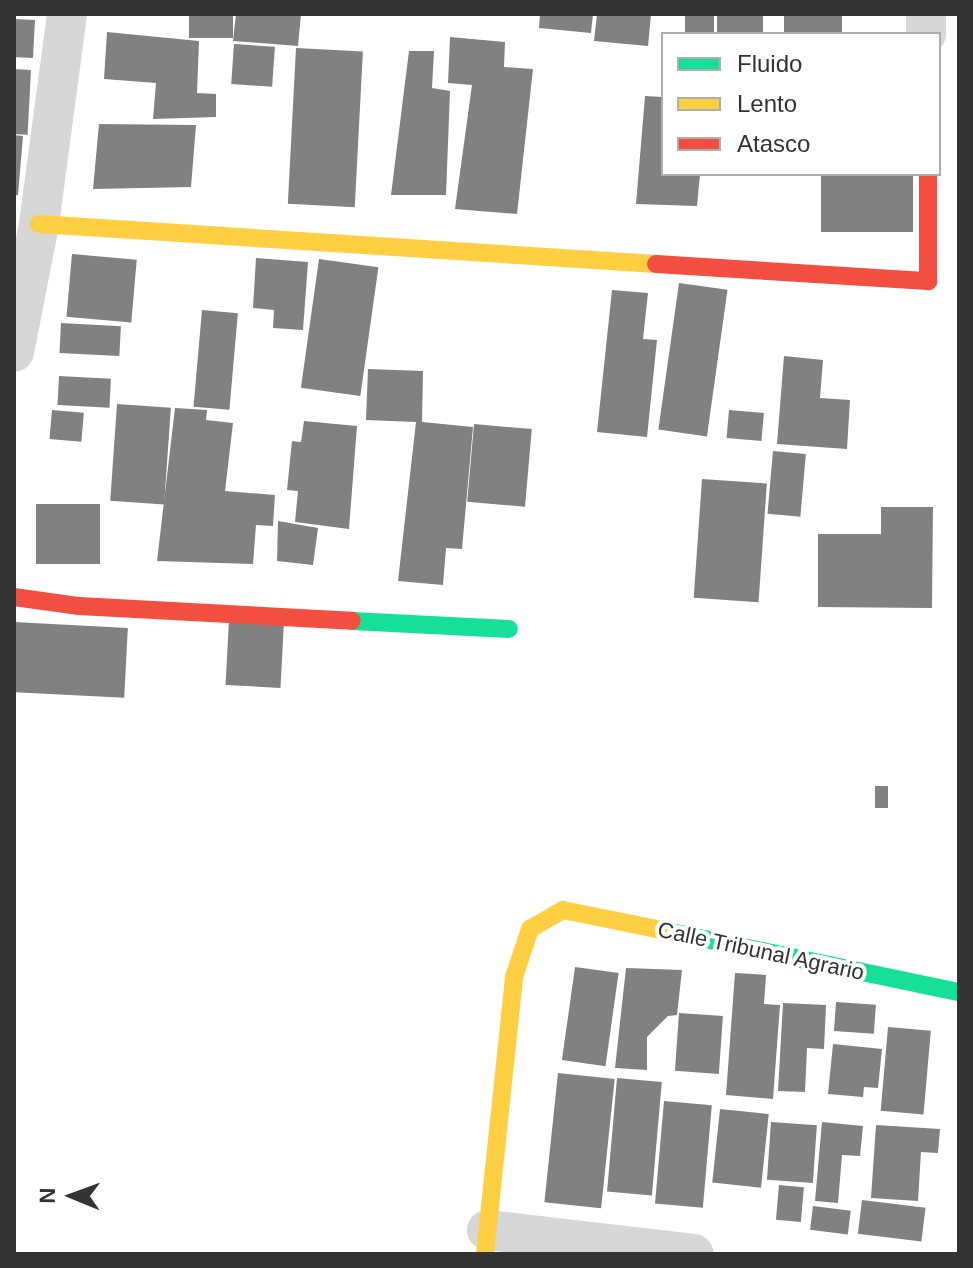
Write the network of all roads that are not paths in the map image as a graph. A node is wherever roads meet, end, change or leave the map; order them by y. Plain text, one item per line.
1 (67, 14) edge
2 (928, 176) edge
3 (39, 224) junction
4 (14, 352) edge
5 (14, 597) edge
6 (509, 629) dead end
7 (959, 992) edge
8 (486, 1242) edge
9 (694, 1254) edge

1 - 3 street
2 - 3 street
3 - 4 street
5 - 6 street
7 - 8 street, Calle Tribunal Agrario
8 - 9 street

